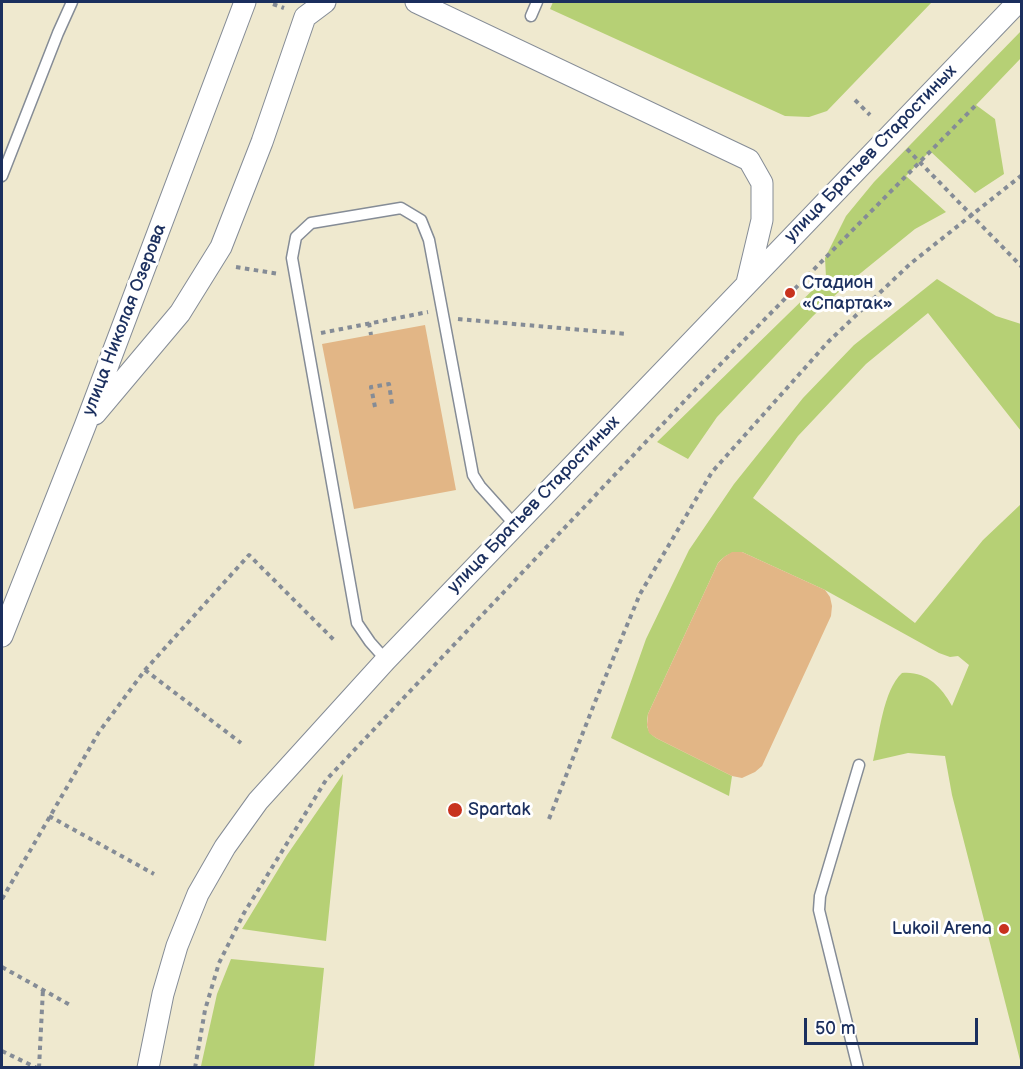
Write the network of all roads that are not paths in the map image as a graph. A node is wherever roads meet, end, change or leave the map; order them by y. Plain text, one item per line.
1 (72, 2) edge
2 (245, 2) edge
3 (325, 2) edge
4 (416, 2) edge
5 (537, 2) edge
6 (1018, 2) edge
7 (531, 16) dead end
8 (2, 176) edge
9 (746, 284) junction
10 (85, 426) junction
11 (515, 525) junction
12 (3, 624) edge
13 (386, 660) junction
14 (859, 765) dead end
15 (148, 1068) edge
16 (858, 1068) edge

1 - 8 lane
2 - 10 street, улица Николая Озерова
3 - 10 street
4 - 9 street
5 - 7 lane
6 - 9 street, улица Братьев Старостиных
9 - 11 street, улица Братьев Старостиных
10 - 12 street, улица Николая Озерова
11 - 13 street, улица Братьев Старостиных
11 - 13 lane
13 - 15 street, улица Братьев Старостиных
14 - 16 lane

